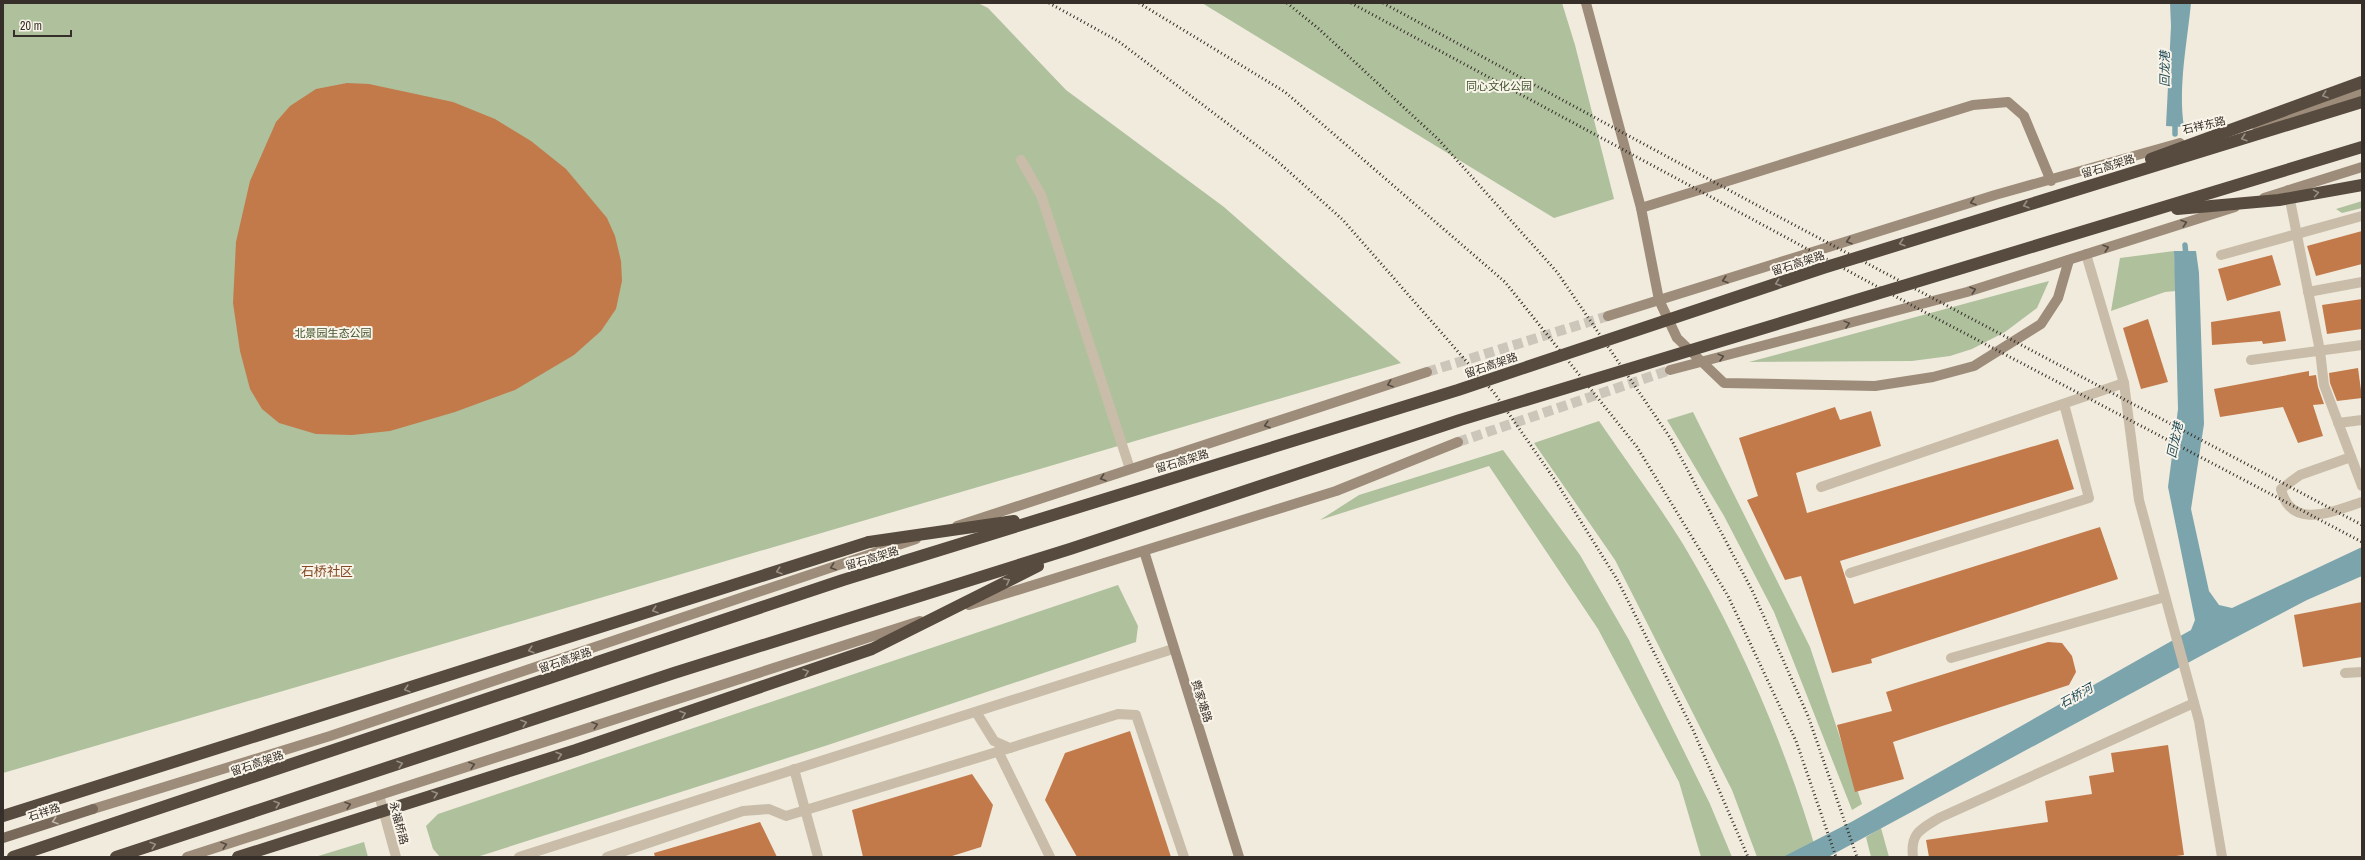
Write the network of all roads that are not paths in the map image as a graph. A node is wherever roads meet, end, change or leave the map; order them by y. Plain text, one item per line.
1 (1586, 3) edge
2 (2362, 82) edge
3 (2362, 93) edge
4 (2362, 102) edge
5 (2362, 147) edge
6 (1021, 160) dead end
7 (2362, 167) edge
8 (2052, 180) junction
9 (2362, 185) edge
10 (2288, 190) junction
11 (2051, 198) junction
12 (1641, 208) junction
13 (2152, 211) junction
14 (2362, 216) edge
15 (2297, 235) junction
16 (2086, 254) junction
17 (2221, 255) dead end
18 (2069, 260) junction
19 (2362, 282) edge
20 (2308, 292) junction
21 (1659, 300) junction
22 (1608, 316) tunnel mouth
23 (2362, 344) edge
24 (2320, 351) junction
25 (2251, 360) dead end
26 (1702, 362) junction
27 (1670, 370) tunnel mouth
28 (1427, 372) tunnel mouth
29 (2124, 383) junction
30 (2064, 404) junction
31 (2362, 420) edge
32 (2338, 423) junction
33 (1458, 442) tunnel mouth
34 (2351, 457) junction
35 (1130, 469) junction
36 (2362, 486) edge
37 (1821, 487) dead end
38 (2362, 502) edge
39 (1052, 515) junction
40 (1070, 549) junction
41 (1144, 551) junction
42 (1850, 573) dead end
43 (2165, 597) junction
44 (1172, 649) junction
45 (1951, 658) dead end
46 (2362, 672) edge
47 (2345, 673) dead end
48 (2194, 703) junction
49 (976, 712) junction
50 (1010, 748) junction
51 (998, 751) junction
52 (794, 769) junction
53 (379, 795) junction
54 (805, 810) junction
55 (3, 816) edge
56 (3, 838) edge
57 (13, 857) edge
58 (116, 857) edge
59 (187, 857) edge
60 (238, 857) edge
61 (396, 857) edge
62 (519, 857) edge
63 (607, 857) edge
64 (818, 857) edge
65 (1050, 857) edge
66 (1184, 857) edge
67 (1239, 857) edge
68 (1913, 857) edge
69 (2222, 857) edge

1 - 12 main road
2 -> 11 highway, bridge
3 - 8 main road, 石祥东路
4 -> 11 highway, 留石高架路, bridge
5 - 13 highway, bridge
6 - 35 street
7 - 10 main road
8 - 12 main road
8 -> 21 main road, 石祥东路
13 -> 9 highway, bridge
10 - 15 street
16 -> 10 main road
11 -> 39 highway, 留石高架路, bridge
12 - 21 main road
13 - 40 highway, bridge
14 - 15 street
15 - 17 street
15 - 20 street
16 - 18 main road
16 - 29 street
26 -> 18 main road
18 - 26 main road
19 - 20 street
20 - 24 street
21 - 22 main road, 石祥东路
21 - 26 main road
23 - 24 street
24 - 25 street
24 - 32 street
26 - 27 main road
28 -> 35 main road
29 - 30 street
29 - 43 street
30 - 37 street
30 - 42 street
31 - 32 street
32 - 34 street
33 - 41 main road
34 - 36 street
34 - 38 street
35 -> 56 main road, 石祥路
39 -> 55 highway, bridge
39 - 57 highway, 留石高架路, bridge
58 -> 40 highway, bridge
60 -> 40 highway, bridge
41 - 44 main road, 费家塘路
53 -> 41 main road
43 - 45 street
43 - 48 street
44 - 49 street
44 - 67 main road, 费家塘路
46 - 47 street
48 - 68 street
48 - 69 street
49 - 50 street
49 - 52 street
50 - 51 street
50 - 66 street
51 - 54 street
51 - 65 street
52 - 54 street
52 - 62 street
59 -> 53 main road
53 - 61 street, 永福桥路
54 - 63 street
54 - 64 street

